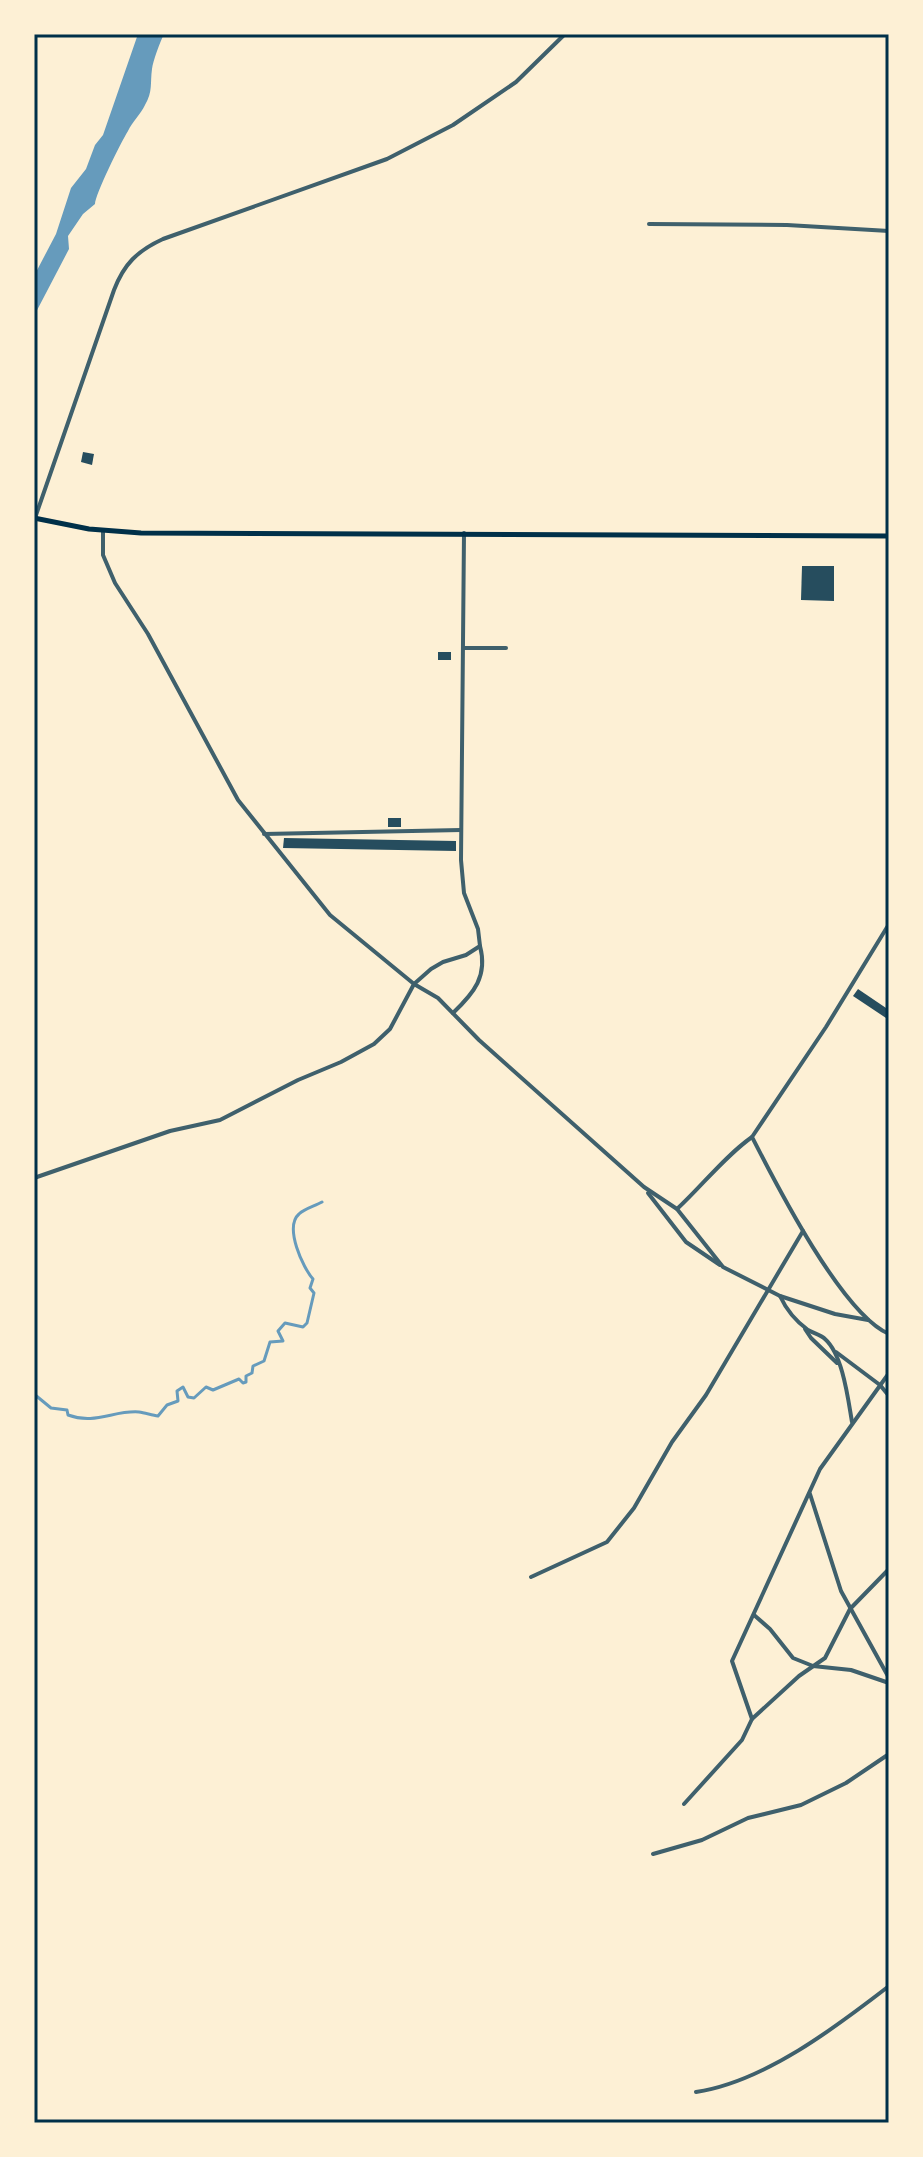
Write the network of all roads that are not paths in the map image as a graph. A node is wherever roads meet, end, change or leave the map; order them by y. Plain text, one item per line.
1 (565, 34) edge
2 (649, 224) dead end
3 (889, 231) edge
4 (34, 518) edge
5 (103, 530) junction
6 (464, 533) junction
7 (889, 536) edge
8 (464, 648) junction
9 (506, 648) dead end
10 (461, 830) junction
11 (264, 834) junction
12 (889, 924) edge
13 (480, 946) junction
14 (414, 984) junction
15 (453, 1014) junction
16 (752, 1137) junction
17 (34, 1178) edge
18 (644, 1187) junction
19 (677, 1209) junction
20 (803, 1231) junction
21 (723, 1267) junction
22 (767, 1291) junction
23 (780, 1296) junction
24 (868, 1320) junction
25 (805, 1328) junction
26 (889, 1334) edge
27 (834, 1350) junction
28 (839, 1365) junction
29 (889, 1373) edge
30 (880, 1385) junction
31 (889, 1396) edge
32 (852, 1422) junction
33 (810, 1494) junction
34 (889, 1569) edge
35 (531, 1577) dead end
36 (850, 1609) junction
37 (754, 1615) junction
38 (813, 1666) junction
39 (889, 1681) edge
40 (752, 1719) junction
41 (889, 1754) edge
42 (684, 1804) dead end
43 (653, 1854) dead end
44 (889, 1986) edge
45 (696, 2092) dead end

1 - 4 street
2 - 3 street
4 - 5 main road
5 - 6 main road
5 - 11 street
6 - 7 main road
6 - 8 street
8 - 9 street
8 - 10 street
10 - 11 street
10 - 13 street
11 - 14 street
12 - 16 street
13 - 14 street
13 - 15 street
14 - 15 street
14 - 17 street
15 - 18 street
16 - 19 street
16 - 20 street
18 - 19 street
18 - 21 street
19 - 21 street
20 - 22 street
20 - 24 street
21 - 22 street
22 - 23 street
22 - 35 street
23 - 24 street
23 - 25 street
24 - 26 street
25 - 27 street
25 - 28 street
27 - 28 street
27 - 30 street
28 - 32 street
29 - 30 street
30 - 31 street
30 - 32 street
32 - 33 street
33 - 36 street
33 - 37 street
34 - 36 street
36 - 38 street
36 - 39 street
37 - 38 street
37 - 40 street
38 - 39 street
38 - 40 street
40 - 42 street
41 - 43 street
44 - 45 street

